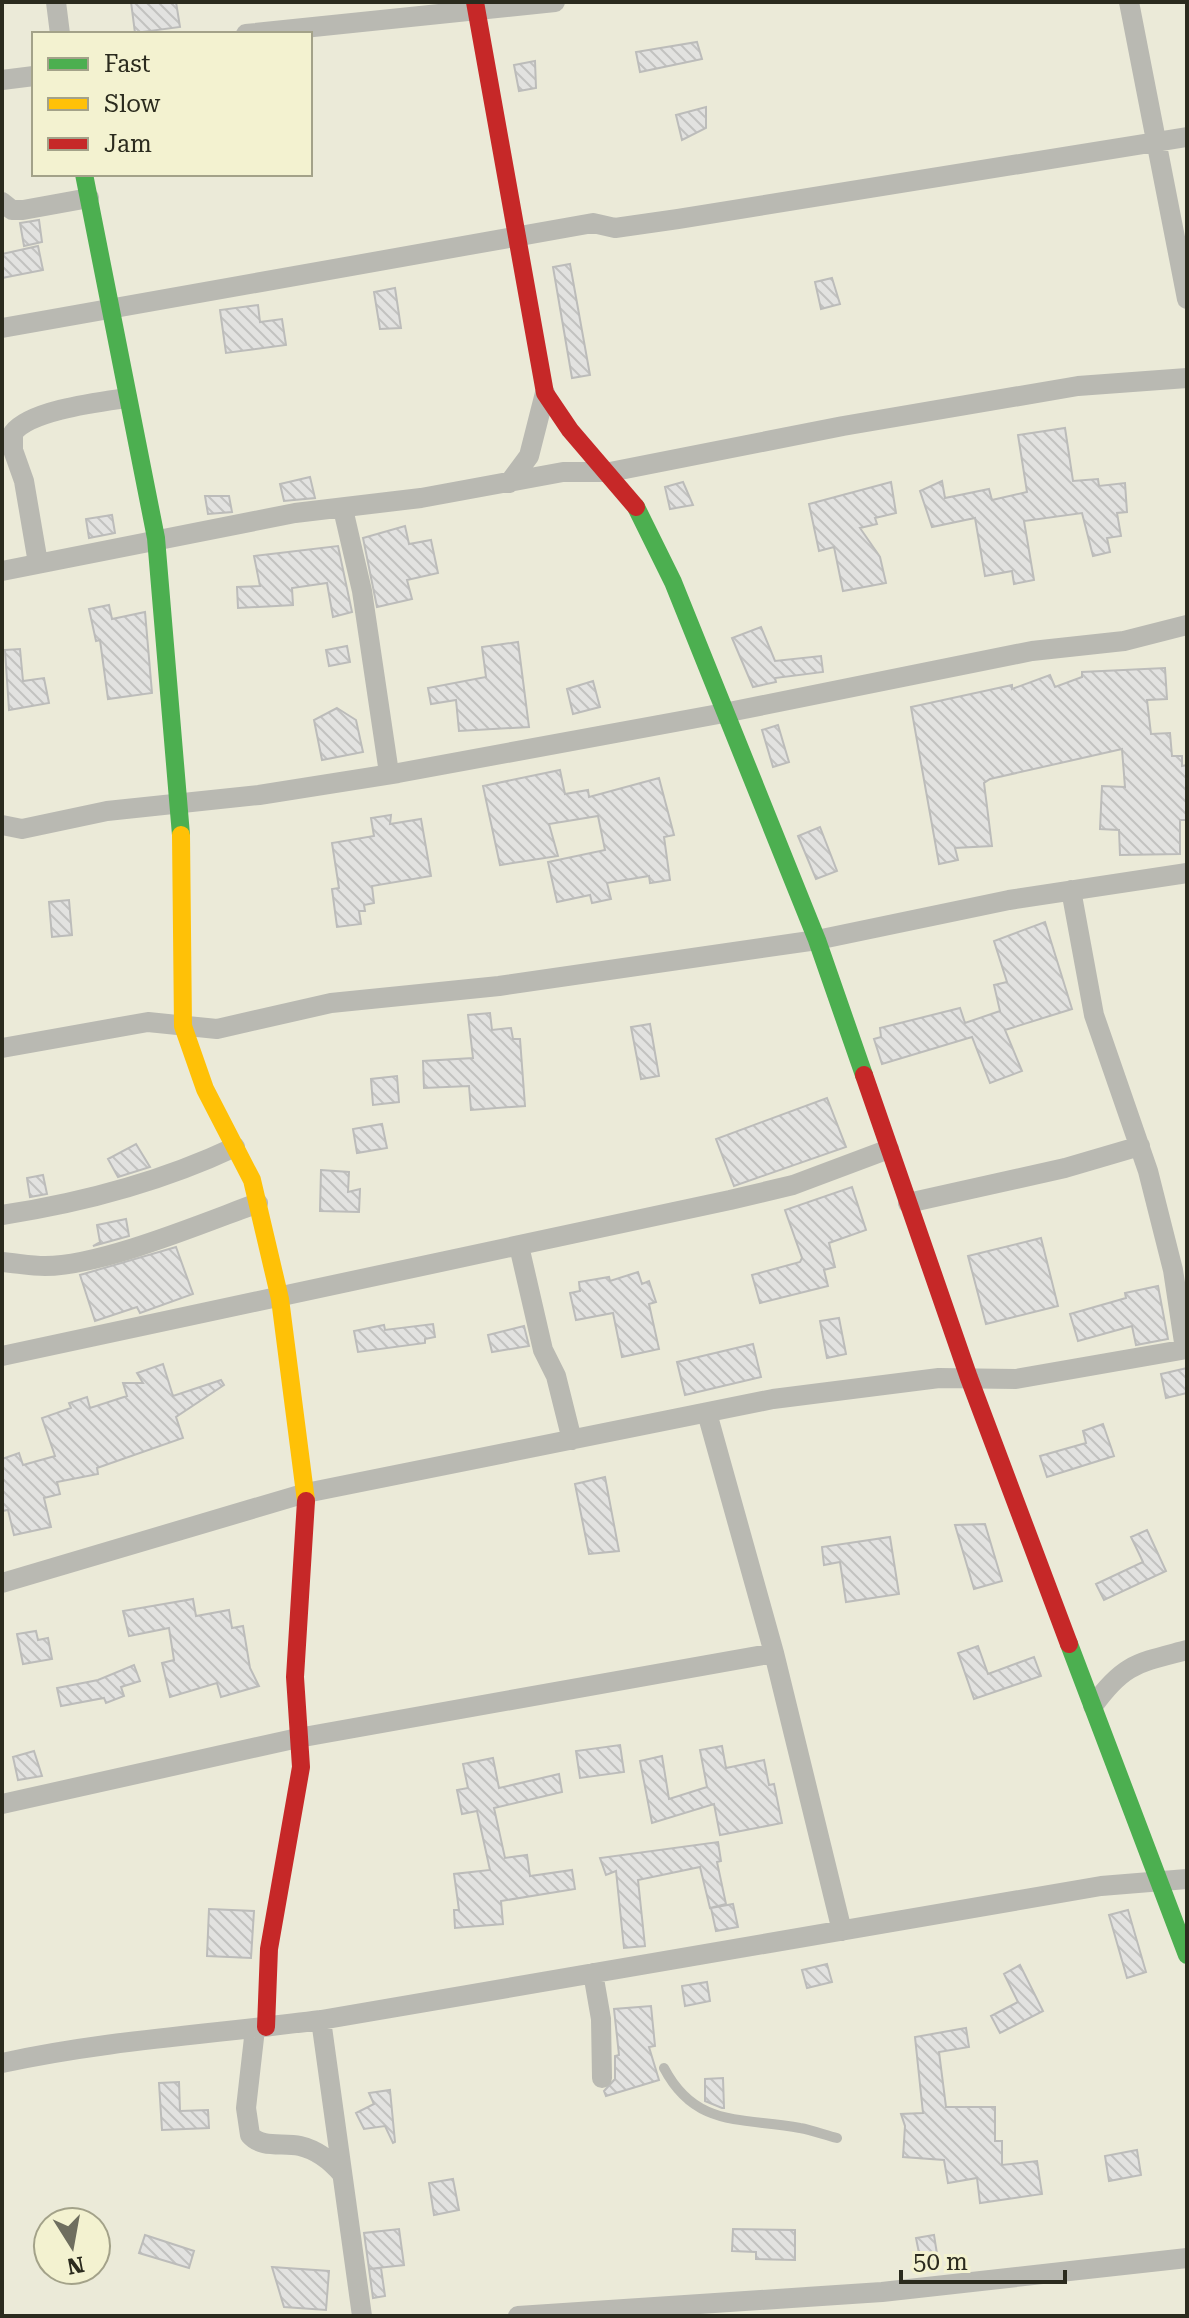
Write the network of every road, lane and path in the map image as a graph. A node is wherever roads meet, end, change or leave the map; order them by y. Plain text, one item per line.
1 (56, 2) edge
2 (555, 2) edge
3 (1129, 2) edge
4 (476, 7) edge
5 (60, 32) edge
6 (263, 32) edge
7 (32, 76) edge
8 (2, 80) edge
9 (1187, 137) edge
10 (1154, 142) junction
11 (84, 176) edge
12 (89, 198) junction
13 (2, 202) edge
14 (517, 237) junction
15 (1187, 299) edge
16 (109, 309) junction
17 (2, 328) edge
18 (1187, 378) edge
19 (545, 393) junction
20 (127, 398) junction
21 (610, 472) junction
22 (509, 483) junction
23 (343, 509) junction
24 (156, 538) junction
25 (38, 563) junction
26 (2, 571) edge
27 (1187, 625) edge
28 (724, 713) junction
29 (389, 773) junction
30 (181, 803) junction
31 (2, 825) edge
32 (1187, 873) edge
33 (1071, 890) junction
34 (817, 940) junction
35 (183, 1026) junction
36 (2, 1048) edge
37 (1140, 1146) junction
38 (235, 1147) junction
39 (889, 1149) junction
40 (258, 1203) junction
41 (908, 1203) junction
42 (2, 1215) edge
43 (519, 1246) junction
44 (2, 1262) edge
45 (280, 1299) junction
46 (1186, 1349) edge
47 (2, 1356) edge
48 (969, 1378) junction
49 (707, 1413) junction
50 (572, 1440) junction
51 (306, 1493) junction
52 (2, 1583) edge
53 (1187, 1650) edge
54 (774, 1653) junction
55 (1093, 1706) junction
56 (298, 1738) junction
57 (2, 1804) edge
58 (1187, 1879) edge
59 (1159, 1881) junction
60 (842, 1931) junction
61 (1187, 1955) edge
62 (593, 1973) junction
63 (321, 2020) junction
64 (261, 2028) junction
65 (2, 2063) edge
66 (664, 2068) dead end
67 (602, 2078) dead end
68 (837, 2138) dead end
69 (342, 2174) junction
70 (1187, 2258) edge
71 (570, 2313) edge
72 (362, 2316) edge
73 (518, 2316) edge

1 - 5 street
2 - 4 street
3 - 10 street
4 - 6 street
4 - 14 street
7 - 8 street
9 - 10 street
10 - 14 street
10 - 15 street
11 - 12 street
12 - 13 street
12 - 16 street
14 - 16 street
14 - 19 street
16 - 17 street
16 - 20 street
18 - 21 street
19 - 21 street
19 - 22 street
20 - 24 street
20 - 25 street
21 - 22 street
21 - 28 street
22 - 23 street
23 - 24 street
23 - 29 street
24 - 25 street
24 - 30 street
25 - 26 street
27 - 28 street
28 - 29 street
28 - 34 street
29 - 30 street
30 - 31 street
30 - 35 street
32 - 33 street
33 - 34 street
33 - 37 street
34 - 35 street
34 - 39 street
35 - 36 street
35 - 38 street
37 - 41 street
37 - 46 street
38 - 40 street
38 - 42 street
39 - 41 street
39 - 43 street
40 - 44 street
40 - 45 street
41 - 48 street
43 - 45 street
43 - 50 street
45 - 47 street
45 - 51 street
46 - 48 street
48 - 49 street
48 - 55 street
49 - 50 street
49 - 54 street
50 - 51 street
51 - 52 street
51 - 56 street
53 - 55 street
54 - 56 street
54 - 60 street
55 - 59 street
56 - 57 street
56 - 64 street
58 - 59 street
59 - 60 street
59 - 61 street
60 - 62 street
62 - 63 street
62 - 67 street
63 - 64 street
63 - 69 street
64 - 65 street
64 - 69 street
66 - 68 lane
69 - 72 street
70 - 71 street
71 - 73 street

